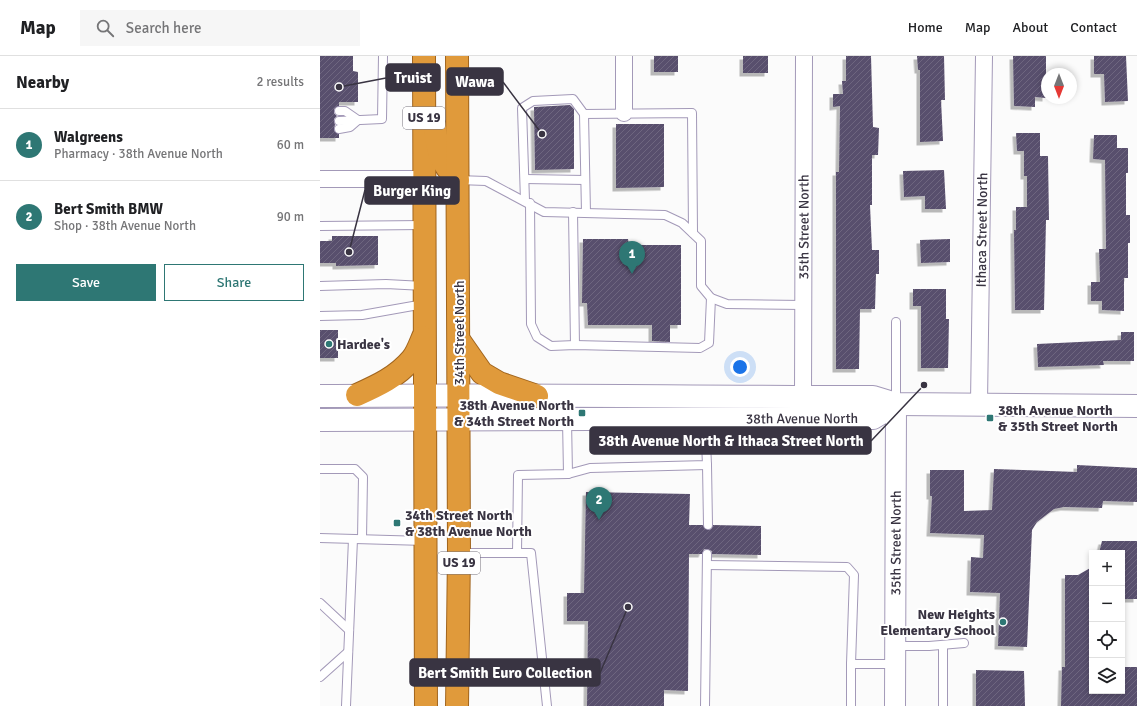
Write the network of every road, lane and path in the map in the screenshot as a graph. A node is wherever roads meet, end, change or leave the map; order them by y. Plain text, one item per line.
1 (383, 56) edge
2 (424, 56) edge
3 (457, 56) edge
4 (624, 56) edge
5 (804, 56) edge
6 (984, 56) edge
7 (383, 84) junction
8 (424, 87) junction
9 (339, 111) dead end
10 (624, 113) junction
11 (584, 114) junction
12 (358, 120) junction
13 (339, 125) dead end
14 (320, 179) edge
15 (424, 179) junction
16 (524, 179) junction
17 (458, 180) junction
18 (585, 180) junction
19 (528, 202) junction
20 (573, 212) junction
21 (586, 213) junction
22 (424, 225) junction
23 (320, 226) edge
24 (693, 233) junction
25 (320, 286) edge
26 (424, 295) junction
27 (711, 298) junction
28 (803, 305) junction
29 (320, 316) edge
30 (896, 322) dead end
31 (424, 334) junction
32 (459, 340) junction
33 (575, 345) junction
34 (424, 394) junction
35 (459, 394) junction
36 (357, 395) junction
37 (320, 396) edge
38 (537, 396) junction
39 (979, 403) junction
40 (896, 404) junction
41 (1137, 406) edge
42 (803, 408) junction
43 (567, 418) junction
44 (459, 419) junction
45 (704, 419) junction
46 (320, 420) edge
47 (425, 420) junction
48 (707, 465) junction
49 (320, 469) edge
50 (568, 474) junction
51 (708, 525) dead end
52 (320, 538) edge
53 (353, 539) junction
54 (362, 539) junction
55 (426, 541) junction
56 (459, 553) junction
57 (517, 553) junction
58 (707, 554) dead end
59 (707, 565) junction
60 (320, 603) edge
61 (349, 630) junction
62 (964, 643) dead end
63 (942, 646) junction
64 (348, 652) junction
65 (896, 655) junction
66 (851, 664) junction
67 (320, 677) edge
68 (346, 706) edge
69 (426, 706) edge
70 (457, 706) edge
71 (547, 706) edge
72 (705, 706) edge
73 (851, 706) edge
74 (896, 706) edge
75 (943, 706) edge

1 - 7 lane
2 - 8 highway, US 19
3 - 17 highway, 34th Street North / US 19
4 - 10 street
5 - 28 street, 35th Street North
6 - 39 street, Ithaca Street North
7 - 8 lane
7 - 12 lane
8 - 15 highway, US 19
8 - 17 highway
9 - 12 lane
10 - 11 lane
10 - 24 lane
11 - 16 lane
11 - 18 lane
12 - 13 lane
14 - 15 street
15 - 22 highway, US 19
16 - 18 lane
16 - 19 lane
17 - 19 lane
17 - 32 highway, 34th Street North / US 19
18 - 21 lane
19 - 20 lane
19 - 33 lane
20 - 21 lane
20 - 33 lane
21 - 24 lane
22 - 23 lane
22 - 26 highway, US 19
24 - 27 lane
25 - 26 lane
26 - 29 lane
26 - 31 highway, US 19
27 - 28 lane
27 - 33 lane
28 - 42 street, 35th Street North
30 - 40 lane
31 - 34 highway, US 19
31 - 36 highway
32 - 35 highway, 34th Street North / US 19
32 - 38 highway
34 - 35 main road, 38th Avenue North
34 - 36 main road, 38th Avenue North
34 - 47 highway, US 19
35 - 38 main road, 38th Avenue North
35 - 44 highway, 34th Street North / US 19
36 - 37 main road, 38th Avenue North
38 - 42 main road, 38th Avenue North
39 - 40 main road, 38th Avenue North
39 - 41 main road, 38th Avenue North
40 - 42 main road, 38th Avenue North
40 - 65 street, 35th Street North
42 - 45 main road, 38th Avenue North
43 - 44 main road, 38th Avenue North
43 - 45 main road, 38th Avenue North
43 - 50 lane
44 - 47 main road, 38th Avenue North
44 - 56 highway, 34th Street North / US 19
45 - 48 lane
46 - 47 main road, 38th Avenue North
47 - 55 highway, US 19
48 - 50 lane
48 - 51 lane
49 - 54 lane
50 - 57 lane
52 - 53 lane
53 - 54 lane
53 - 61 lane
54 - 55 lane
55 - 69 highway, US 19
56 - 57 lane
56 - 70 highway, 34th Street North / US 19
57 - 71 lane
58 - 59 lane
59 - 66 lane
59 - 72 lane
60 - 61 lane
61 - 64 lane
62 - 63 lane
63 - 65 lane
63 - 75 lane
64 - 67 lane
64 - 68 lane
65 - 66 lane
65 - 74 street, 35th Street North
66 - 73 lane

